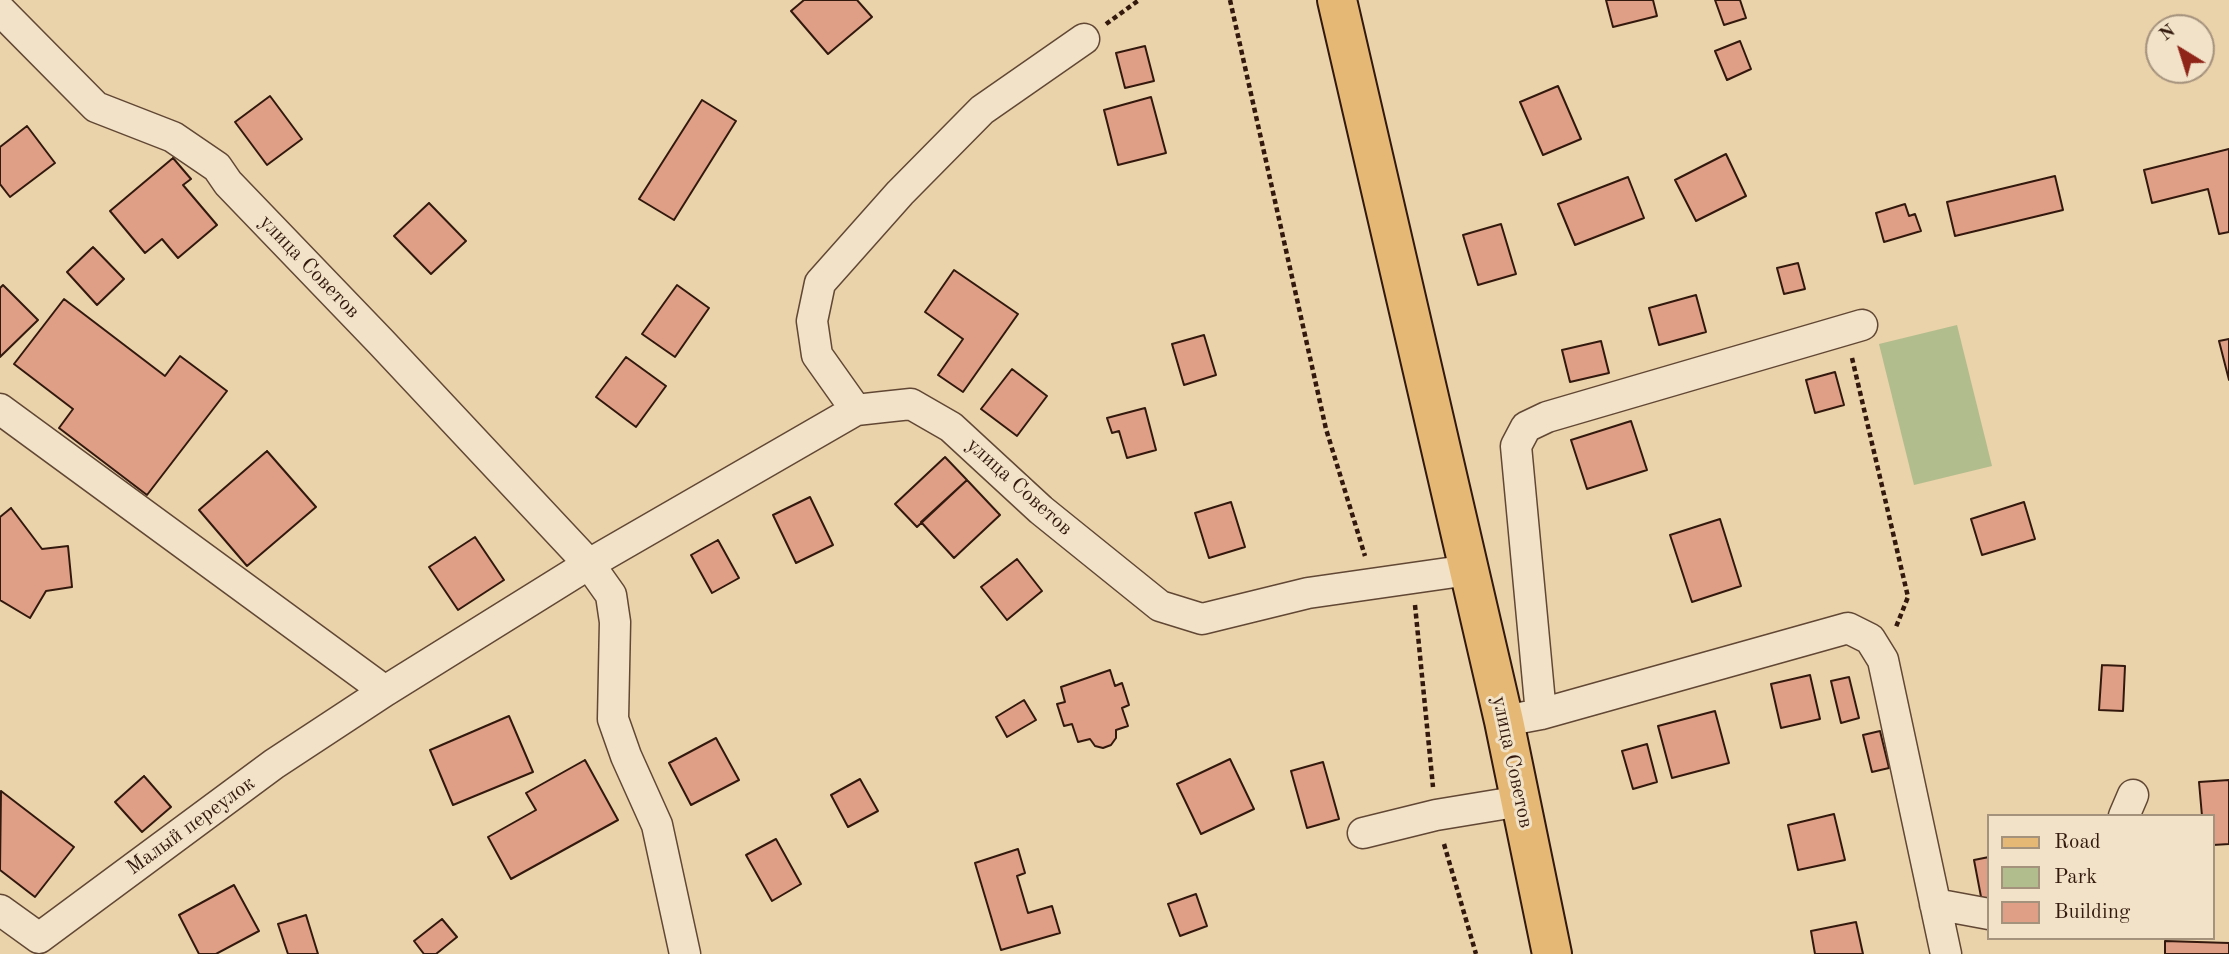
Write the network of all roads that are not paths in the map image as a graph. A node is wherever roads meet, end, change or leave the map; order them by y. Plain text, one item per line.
1 (1338, 0) edge
2 (1, 13) edge
3 (1084, 39) road end
4 (1854, 328) road end
5 (0, 409) edge
6 (856, 410) junction
7 (589, 564) junction
8 (1469, 570) junction
9 (385, 691) junction
10 (1523, 717) junction
11 (1521, 802) junction
12 (1363, 833) dead end
13 (1935, 904) junction
14 (0, 910) edge
15 (1988, 914) edge
16 (685, 954) edge
17 (1552, 954) edge
18 (1946, 954) edge

1 - 8 main road, улица Советов
2 - 7 street, улица Советов
3 - 6 street
4 - 10 street
5 - 9 street
6 - 7 street, улица Советов
6 - 8 street, улица Советов
7 - 9 street, улица Советов
7 - 16 street, улица Советов
8 - 10 main road, улица Советов
9 - 14 street, Малый переулок
10 - 11 main road, улица Советов
10 - 13 street
11 - 12 street
11 - 17 main road, улица Советов
13 - 15 street
13 - 18 street

